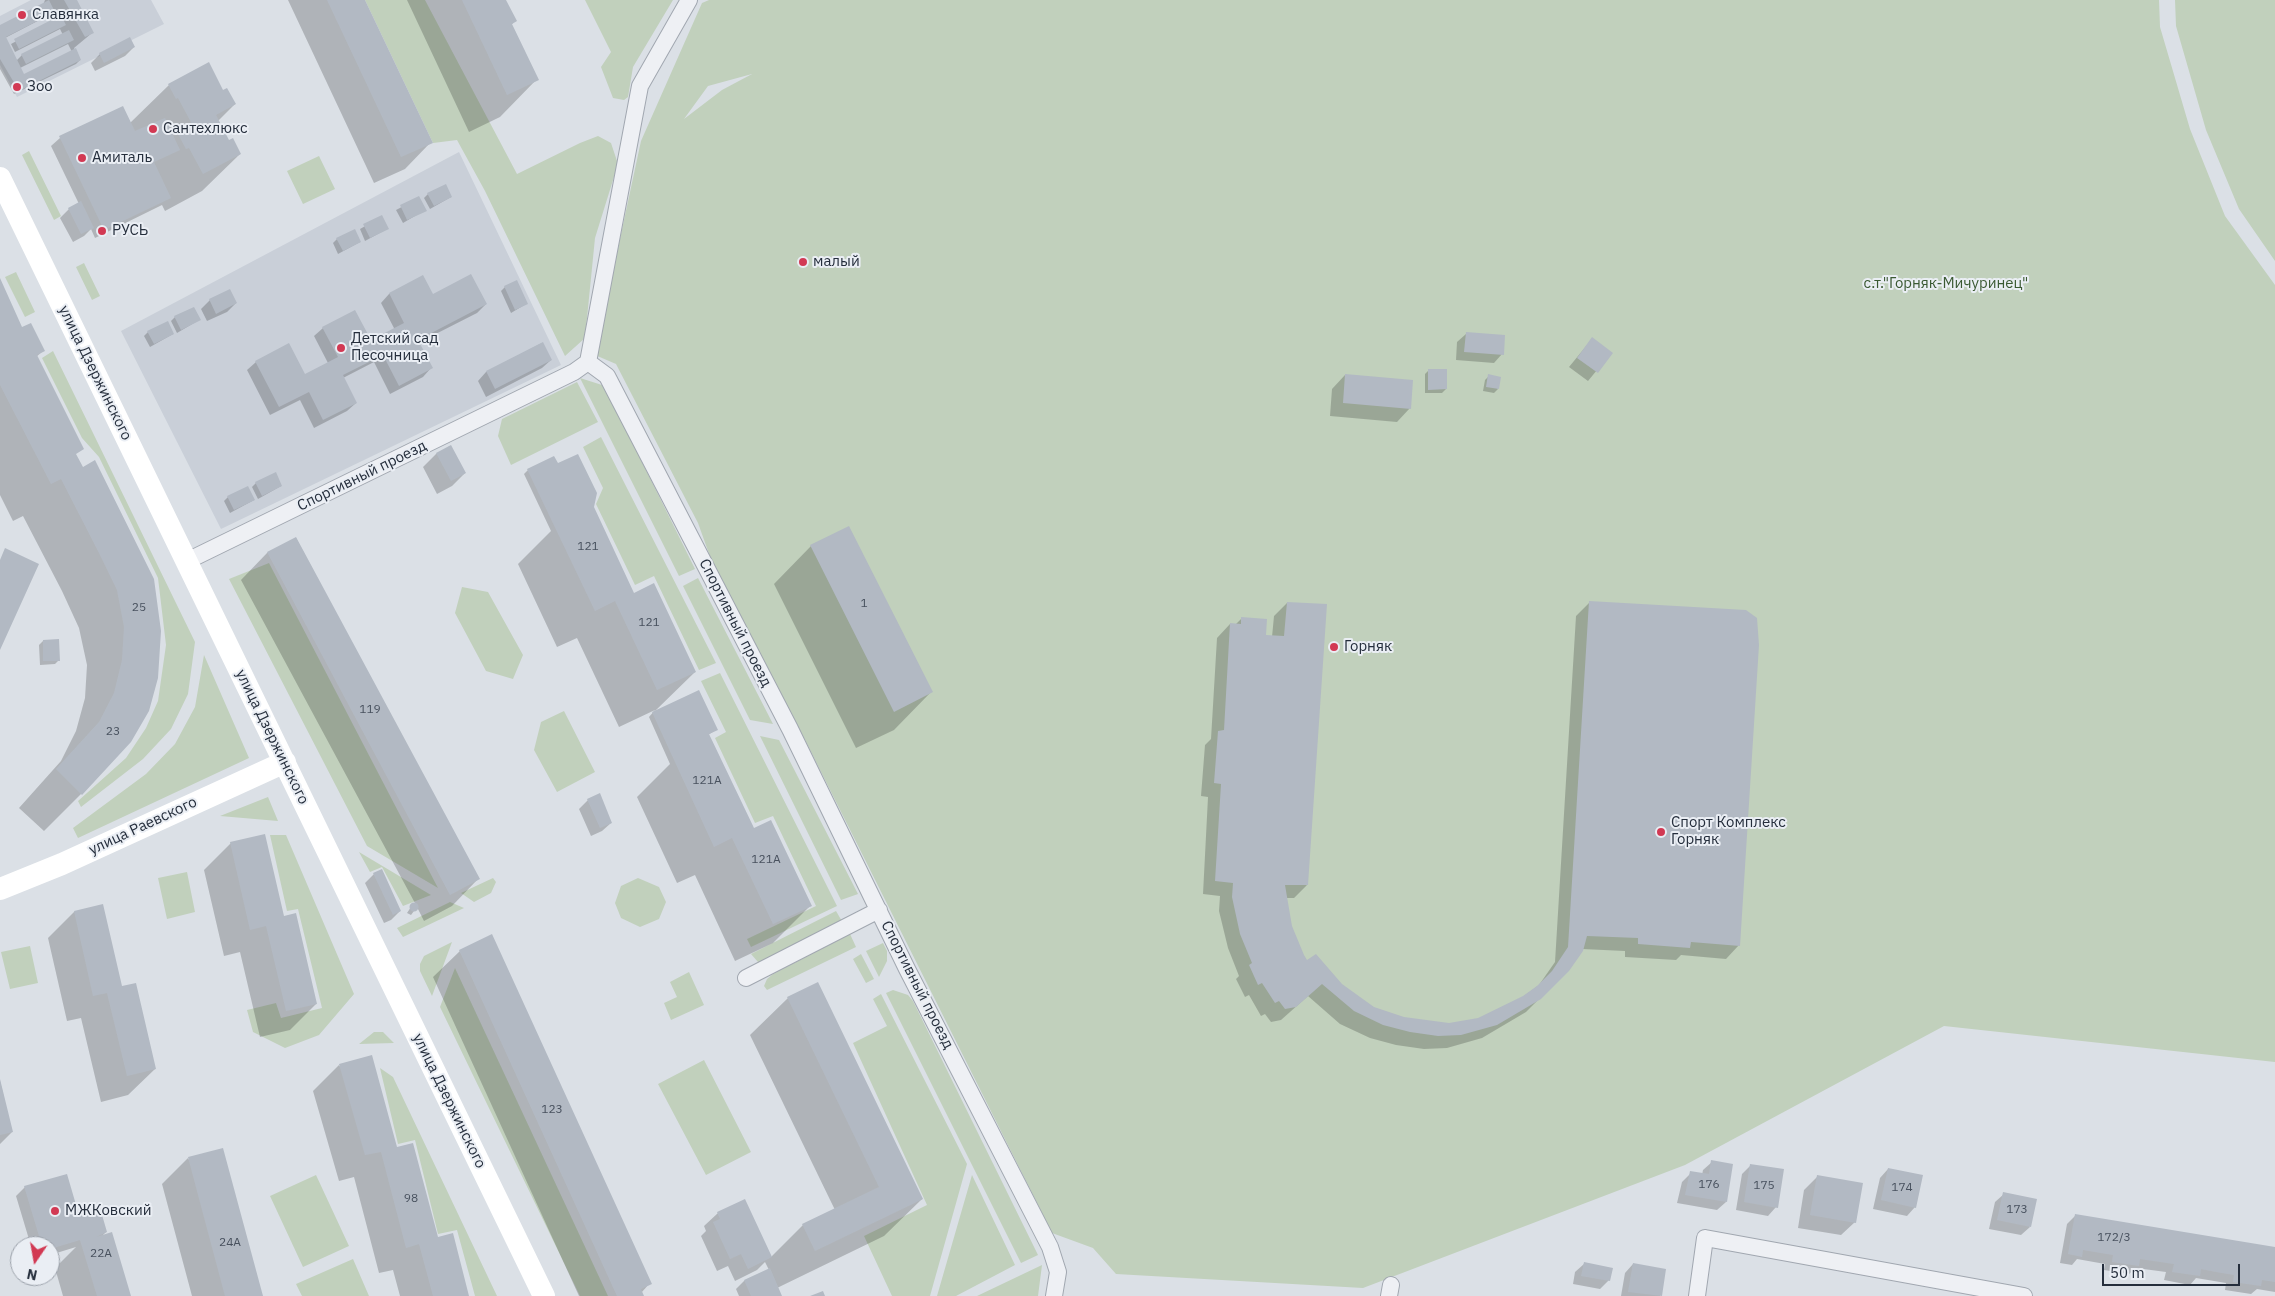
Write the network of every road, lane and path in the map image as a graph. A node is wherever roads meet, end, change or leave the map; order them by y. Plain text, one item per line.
1 (689, 0) edge
2 (0, 178) edge
3 (10, 219) edge
4 (588, 362) junction
5 (187, 561) junction
6 (285, 762) junction
7 (0, 889) edge
8 (879, 910) junction
9 (746, 978) dead end
10 (2005, 1294) edge
11 (544, 1296) edge
12 (1054, 1296) edge
13 (1697, 1296) edge
14 (2024, 1296) edge

1 - 4 street
2 - 3 main road, улица Дзержинского
3 - 5 main road, улица Дзержинского
4 - 5 street, Спортивный проезд
4 - 8 street, Спортивный проезд
5 - 6 main road, улица Дзержинского
6 - 7 main road, улица Раевского
6 - 11 main road, улица Дзержинского
8 - 9 street
8 - 12 street, Спортивный проезд
10 - 13 street
10 - 14 street

